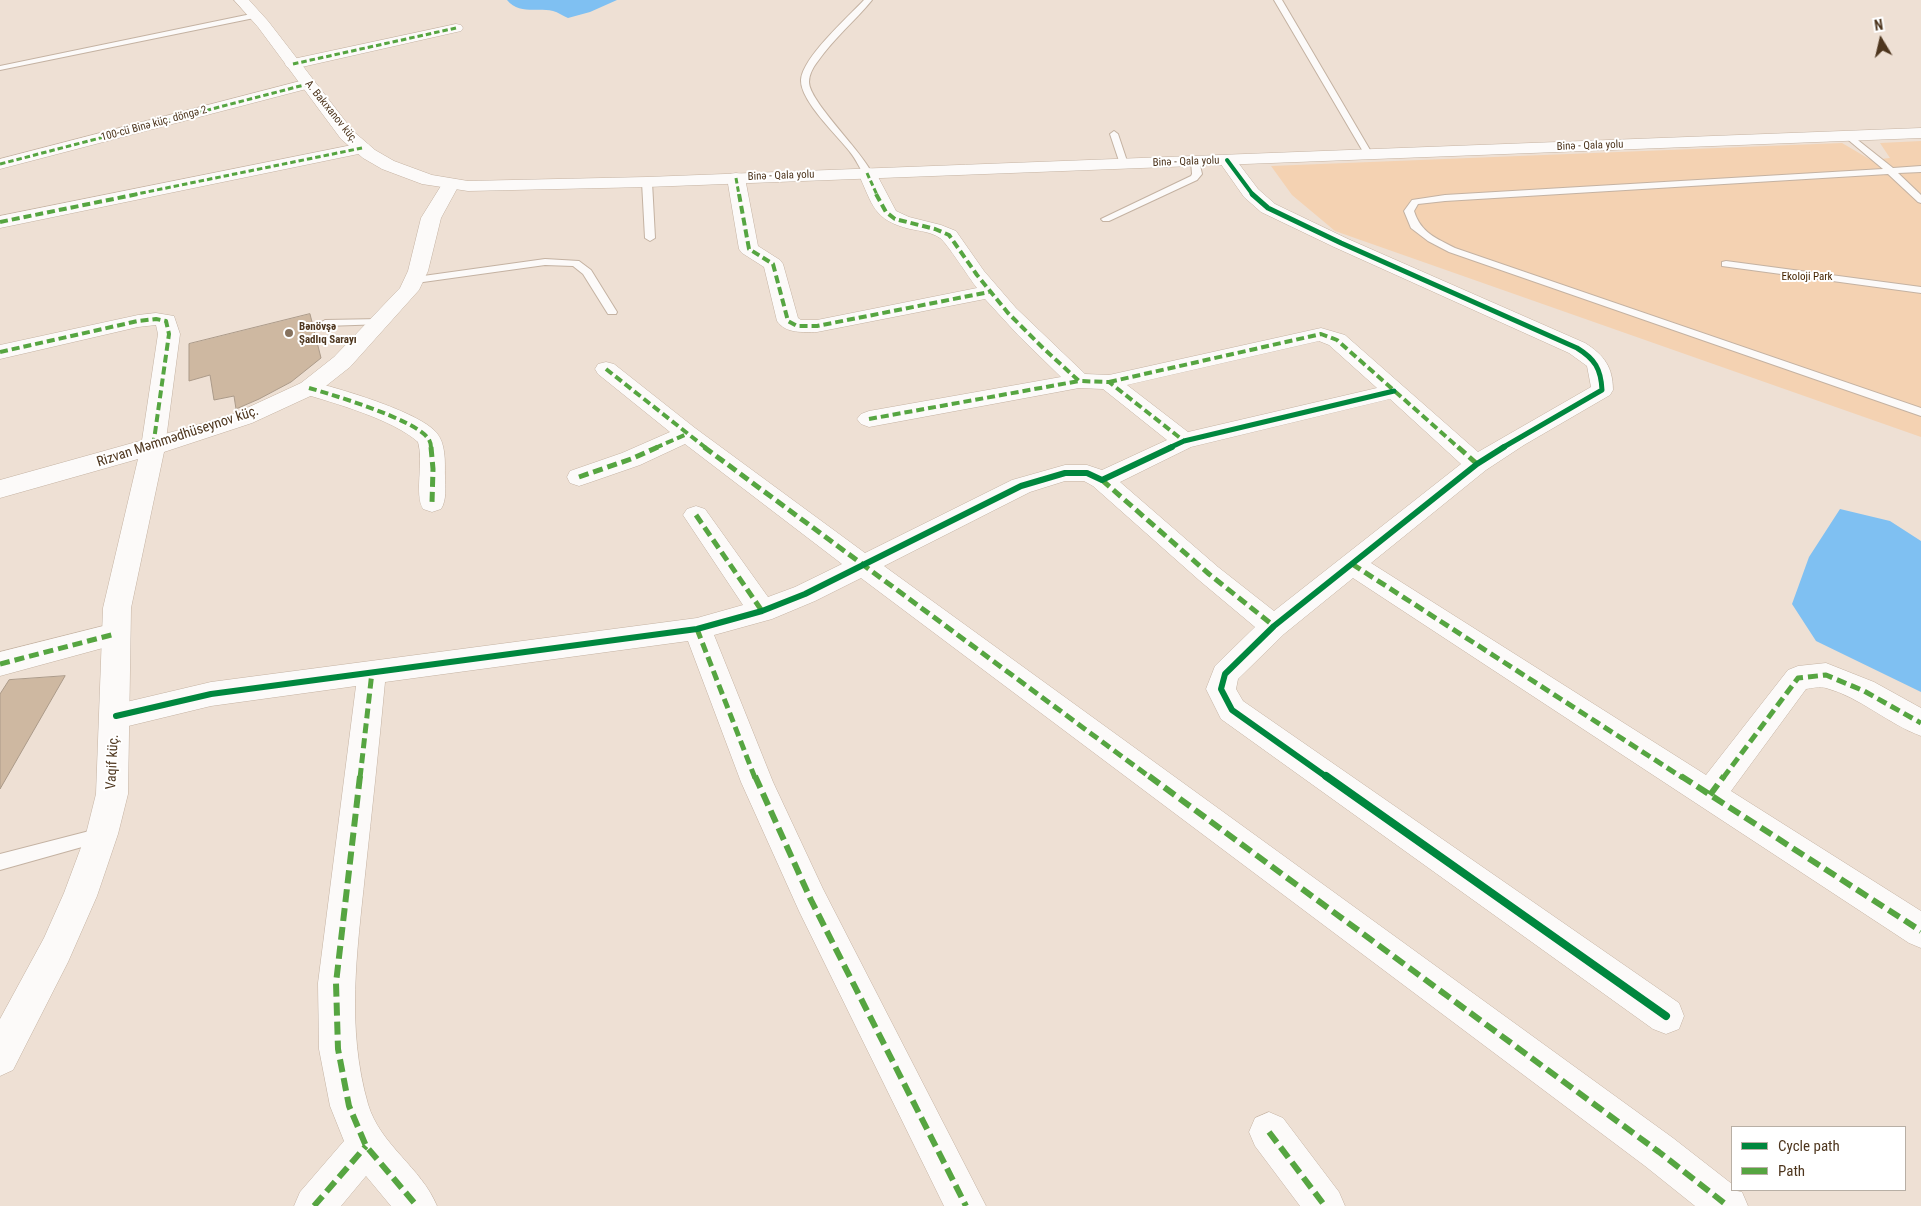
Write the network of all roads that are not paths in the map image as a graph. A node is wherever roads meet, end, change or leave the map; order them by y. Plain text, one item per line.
1 (241, 0) edge
2 (868, 0) edge
3 (1278, 0) edge
4 (256, 15) junction
5 (456, 28) dead end
6 (293, 64) junction
7 (0, 68) edge
8 (308, 84) junction
9 (1921, 133) edge
10 (1114, 134) dead end
11 (1849, 136) junction
12 (362, 148) junction
13 (1369, 155) junction
14 (1227, 160) junction
15 (1195, 161) junction
16 (0, 164) edge
17 (1124, 164) junction
18 (1921, 169) edge
19 (1891, 171) junction
20 (867, 173) junction
21 (736, 178) junction
22 (647, 182) junction
23 (450, 185) junction
24 (1921, 200) edge
25 (1106, 218) dead end
26 (0, 222) edge
27 (650, 238) dead end
28 (1726, 264) dead end
29 (416, 280) junction
30 (1921, 290) edge
31 (989, 292) junction
32 (612, 312) dead end
33 (381, 322) junction
34 (325, 323) dead end
35 (0, 352) edge
36 (606, 369) dead end
37 (1079, 381) junction
38 (1108, 382) junction
39 (309, 388) junction
40 (1394, 391) junction
41 (1921, 412) edge
42 (869, 418) dead end
43 (687, 434) junction
44 (1184, 441) junction
45 (153, 447) junction
46 (1477, 464) junction
47 (579, 477) dead end
48 (1102, 480) junction
49 (0, 488) edge
50 (432, 503) dead end
51 (696, 515) dead end
52 (1352, 564) junction
53 (864, 566) junction
54 (762, 611) junction
55 (1274, 626) junction
56 (697, 629) junction
57 (115, 634) junction
58 (0, 664) edge
59 (372, 672) junction
60 (116, 716) junction
61 (1921, 723) edge
62 (1710, 795) junction
63 (102, 834) junction
64 (0, 862) edge
65 (1921, 931) edge
66 (1666, 1016) dead end
67 (0, 1057) edge
68 (1269, 1132) dead end
69 (366, 1146) junction
70 (314, 1206) edge
71 (417, 1206) edge
72 (966, 1206) edge
73 (1325, 1206) edge
74 (1728, 1206) edge

1 - 4 street, A. Bakıxanov küç.
2 - 20 lane
3 - 13 lane
4 - 6 street, A. Bakıxanov küç.
4 - 7 lane
5 - 6 street
6 - 8 street, A. Bakıxanov küç.
8 - 12 street, A. Bakıxanov küç.
8 - 16 street, 100-cü Binə küç. döngə 2
9 - 11 street, Binə - Qala yolu
10 - 17 lane
11 - 13 street, Binə - Qala yolu
11 - 19 lane
12 - 23 street, A. Bakıxanov küç.
12 - 26 street
13 - 14 street, Binə - Qala yolu
14 - 15 street, Binə - Qala yolu
14 - 46 street
15 - 17 street, Binə - Qala yolu
15 - 25 lane
17 - 20 street, Binə - Qala yolu
18 - 19 lane
19 - 24 lane
19 - 41 lane
20 - 21 street, Binə - Qala yolu
20 - 31 street
21 - 22 street, Binə - Qala yolu
21 - 31 street
22 - 23 street, Binə - Qala yolu
22 - 27 lane
23 - 29 street, Rizvan Məmmədhüseynov küç.
28 - 30 lane
29 - 32 lane
29 - 33 street, Rizvan Məmmədhüseynov küç.
31 - 37 street
33 - 34 lane
33 - 39 street, Rizvan Məmmədhüseynov küç.
35 - 45 street, Vaqif küç.
36 - 43 street
37 - 38 street
37 - 42 street
38 - 40 street
38 - 44 street
39 - 45 street, Rizvan Məmmədhüseynov küç.
39 - 50 street
40 - 44 street
40 - 46 street
43 - 47 street
43 - 53 street
44 - 48 street
45 - 49 street, Rizvan Məmmədhüseynov küç.
45 - 57 street, Vaqif küç.
46 - 52 street
48 - 53 street
48 - 55 street
51 - 54 street
52 - 55 street
52 - 62 street
53 - 54 street
53 - 74 street
54 - 56 street
55 - 66 street
56 - 59 street
56 - 72 street
57 - 58 street
57 - 60 street, Vaqif küç.
59 - 60 street
59 - 69 street
60 - 63 street, Vaqif küç.
61 - 62 street
62 - 65 street
63 - 64 lane
63 - 67 street, Vaqif küç.
68 - 73 street
69 - 70 street
69 - 71 street

